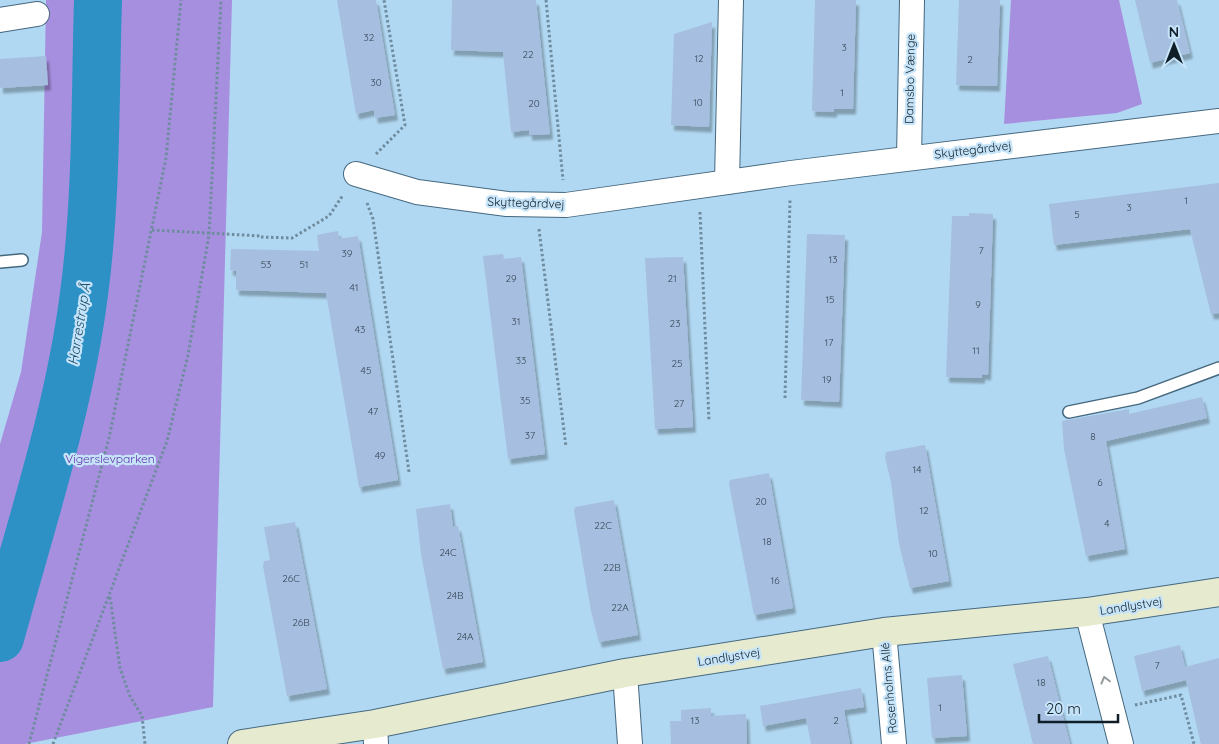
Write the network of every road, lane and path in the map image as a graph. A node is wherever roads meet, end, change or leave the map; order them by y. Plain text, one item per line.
1 (182, 0) edge
2 (222, 0) edge
3 (384, 0) edge
4 (546, 0) edge
5 (731, 0) edge
6 (912, 0) edge
7 (37, 14) dead end
8 (0, 20) edge
9 (1219, 121) edge
10 (909, 158) junction
11 (791, 173) junction
12 (356, 174) junction
13 (727, 182) junction
14 (699, 186) junction
15 (566, 205) junction
16 (536, 206) junction
17 (152, 230) junction
18 (209, 235) junction
19 (22, 260) dead end
20 (0, 262) edge
21 (1219, 368) edge
22 (786, 398) dead end
23 (1069, 412) dead end
24 (708, 421) dead end
25 (566, 447) dead end
26 (409, 472) dead end
27 (1218, 594) edge
28 (109, 596) junction
29 (1087, 612) junction
30 (884, 632) junction
31 (625, 673) junction
32 (1112, 710) junction
33 (375, 734) edge
34 (29, 744) edge
35 (53, 744) edge
36 (145, 744) edge
37 (242, 744) edge
38 (630, 744) edge
39 (894, 744) edge
40 (1121, 744) edge
41 (1194, 744) edge

1 - 17 path
2 - 18 path
3 - 12 path
4 - 15 path
5 - 13 street
6 - 10 street, Damsbo Vænge
7 - 8 street
9 - 10 street, Skyttegårdvej
10 - 11 street, Skyttegårdvej
11 - 13 street, Skyttegårdvej
11 - 22 path
12 - 16 street, Skyttegårdvej
12 - 18 path
12 - 26 path
13 - 14 street, Skyttegårdvej
14 - 15 street, Skyttegårdvej
14 - 24 path
15 - 16 street, Skyttegårdvej
16 - 25 path
17 - 18 path
17 - 34 path
18 - 28 path
19 - 20 lane
21 - 23 lane
27 - 29 street, Landlystvej
28 - 35 path
28 - 36 path
29 - 30 street, Landlystvej
32 -> 29 street
30 - 31 street, Landlystvej
30 - 39 street, Rosenholms Allé
31 - 33 street, Landlystvej
31 - 38 street
32 - 40 street
32 - 41 path
33 - 37 street, Landlystvej

